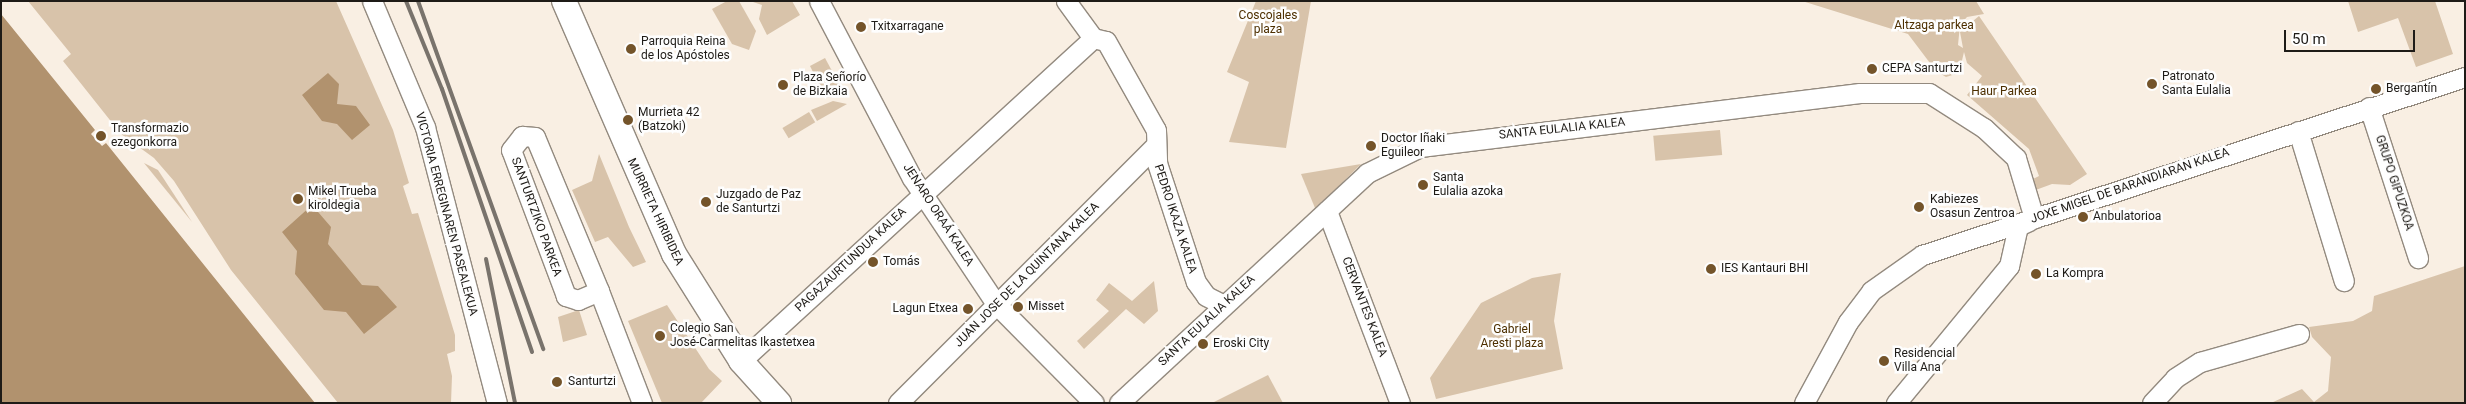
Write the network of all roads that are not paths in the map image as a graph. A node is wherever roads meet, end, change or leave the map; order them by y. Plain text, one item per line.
1 (372, 1) edge
2 (564, 1) edge
3 (818, 1) edge
4 (1066, 1) edge
5 (1093, 38) junction
6 (2465, 77) edge
7 (2369, 107) junction
8 (2298, 131) junction
9 (1154, 147) junction
10 (923, 194) junction
11 (1327, 211) junction
12 (2034, 218) junction
13 (1994, 233) junction
14 (2015, 246) junction
15 (2418, 258) dead end
16 (2344, 281) dead end
17 (599, 292) junction
18 (996, 304) junction
19 (1224, 305) junction
20 (2299, 334) dead end
21 (741, 361) junction
22 (497, 403) edge
23 (642, 403) edge
24 (779, 403) edge
25 (898, 403) edge
26 (1094, 403) edge
27 (1119, 403) edge
28 (1400, 403) edge
29 (1804, 403) edge
30 (1896, 403) edge
31 (2152, 403) edge

1 - 22 street, VICTORIA ERREGINAREN PASEALEKUA
2 - 21 street, MURRIETA HIRIBIDEA
3 - 10 street, JENARO ORAÁ KALEA
4 - 5 street, PEDRO IKAZA KALEA
5 - 9 street, PEDRO IKAZA KALEA
5 - 10 street, PAGAZAURTUNDUA KALEA
6 - 7 street, JOXE MIGEL DE BARANDIARAN KALEA
7 - 8 street, JOXE MIGEL DE BARANDIARAN KALEA
7 - 15 street, GRUPO GIPUZKOA
8 - 12 street, JOXE MIGEL DE BARANDIARAN KALEA
8 - 16 street
9 - 18 street, JUAN JOSE DE LA QUINTANA KALEA
9 - 19 street, PEDRO IKAZA KALEA
10 - 18 street, JENARO ORAÁ KALEA
10 - 21 street, PAGAZAURTUNDUA KALEA
11 - 12 street, SANTA EULALIA KALEA
11 - 19 street, SANTA EULALIA KALEA
11 - 28 street, CERVANTES KALEA
12 - 13 street, JOXE MIGEL DE BARANDIARAN KALEA
12 - 14 street
13 - 14 street
13 - 29 street, JOXE MIGEL DE BARANDIARAN KALEA
14 - 30 street
17 - 17 street, SANTURTZIKO PARKEA
17 - 23 street, SANTURTZIKO PARKEA
18 - 25 street, JUAN JOSE DE LA QUINTANA KALEA
18 - 26 street, JENARO ORAÁ KALEA
19 - 27 street, SANTA EULALIA KALEA
20 - 31 street
21 - 24 street, MURRIETA HIRIBIDEA

